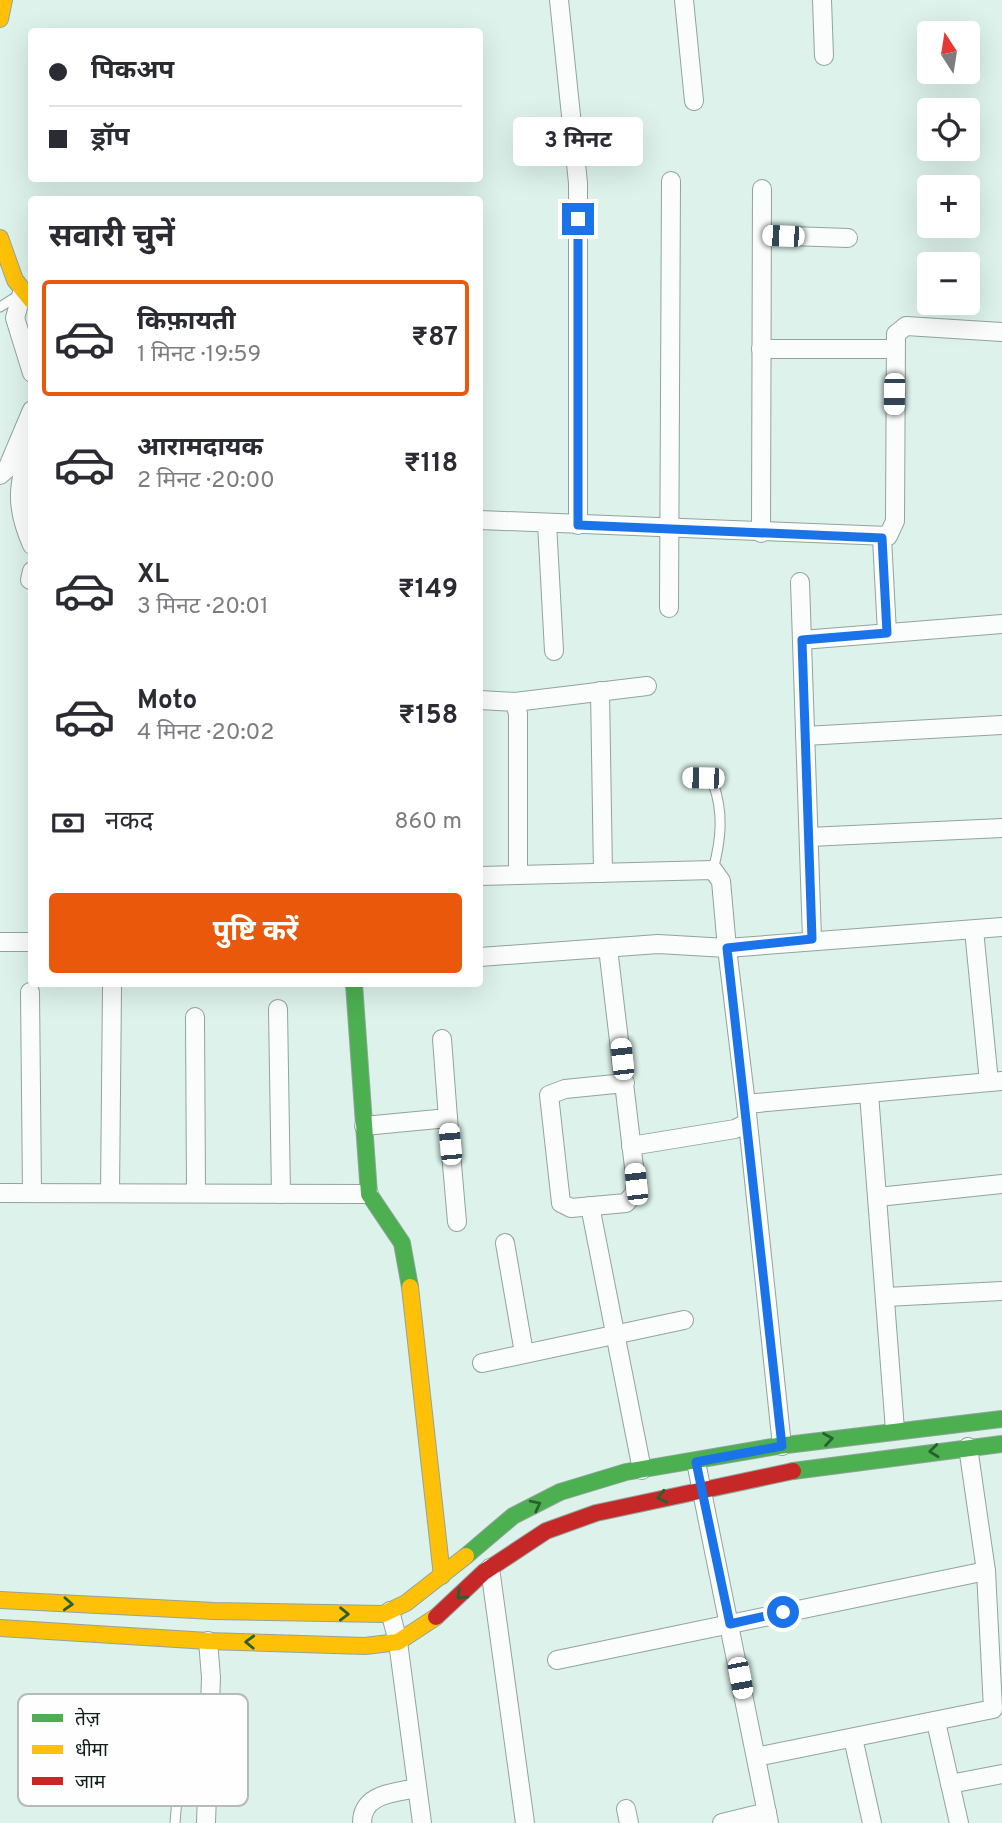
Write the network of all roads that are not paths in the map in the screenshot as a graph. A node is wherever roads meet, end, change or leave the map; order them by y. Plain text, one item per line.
1 (559, 0) edge
2 (684, 0) edge
3 (822, 0) edge
4 (824, 56) dead end
5 (694, 101) dead end
6 (671, 181) dead end
7 (762, 189) dead end
8 (762, 235) junction
9 (0, 237) edge
10 (848, 238) dead end
11 (27, 297) edge
12 (0, 307) edge
13 (1002, 332) edge
14 (761, 349) junction
15 (895, 349) junction
16 (28, 360) edge
17 (28, 419) edge
18 (28, 453) edge
19 (0, 475) edge
20 (483, 520) edge
21 (547, 523) junction
22 (578, 525) junction
23 (670, 529) junction
24 (761, 533) junction
25 (28, 536) edge
26 (882, 538) junction
27 (800, 582) dead end
28 (668, 608) dead end
29 (1002, 624) edge
30 (887, 633) junction
31 (802, 640) junction
32 (554, 651) dead end
33 (647, 686) dead end
34 (600, 691) junction
35 (483, 700) edge
36 (515, 702) junction
37 (1002, 725) edge
38 (805, 736) junction
39 (689, 777) dead end
40 (1002, 828) edge
41 (809, 838) junction
42 (713, 870) junction
43 (603, 873) junction
44 (518, 875) junction
45 (483, 876) edge
46 (1002, 927) edge
47 (974, 930) junction
48 (812, 939) junction
49 (0, 942) edge
50 (28, 942) edge
51 (608, 948) junction
52 (727, 948) junction
53 (483, 957) edge
54 (354, 987) edge
55 (112, 988) dead end
56 (30, 992) dead end
57 (278, 1009) dead end
58 (195, 1017) dead end
59 (442, 1039) dead end
60 (996, 1082) edge
61 (625, 1083) junction
62 (869, 1094) junction
63 (746, 1104) junction
64 (448, 1118) junction
65 (747, 1123) junction
66 (364, 1126) junction
67 (631, 1146) junction
68 (1002, 1184) edge
69 (32, 1192) junction
70 (0, 1193) edge
71 (110, 1193) junction
72 (196, 1194) junction
73 (281, 1194) junction
74 (369, 1194) junction
75 (878, 1197) junction
76 (590, 1206) junction
77 (457, 1222) dead end
78 (505, 1243) dead end
79 (1002, 1291) edge
80 (886, 1297) junction
81 (684, 1320) dead end
82 (617, 1335) junction
83 (524, 1353) junction
84 (482, 1363) dead end
85 (1002, 1419) edge
86 (895, 1430) junction
87 (1002, 1444) edge
88 (782, 1446) junction
89 (968, 1447) junction
90 (696, 1462) junction
91 (642, 1470) junction
92 (701, 1489) junction
93 (490, 1569) junction
94 (986, 1571) junction
95 (442, 1576) junction
96 (0, 1600) edge
97 (390, 1611) junction
98 (730, 1624) junction
99 (0, 1628) edge
100 (208, 1641) junction
101 (398, 1642) junction
102 (557, 1660) dead end
103 (209, 1694) edge
104 (936, 1722) junction
105 (853, 1738) junction
106 (755, 1757) junction
107 (1002, 1774) edge
108 (950, 1784) junction
109 (417, 1788) junction
110 (768, 1817) edge
111 (362, 1823) edge
112 (422, 1823) edge
113 (525, 1823) edge
114 (722, 1823) edge
115 (872, 1823) edge
116 (959, 1823) edge

1 - 22 street
2 - 5 street
3 - 4 street
6 - 23 street
7 - 8 street
8 - 10 street
8 - 14 street
9 - 11 street
11 - 12 lane
11 - 16 street
13 - 15 street
14 - 15 street
14 - 24 street
15 - 26 street
17 - 19 street
18 - 25 street
20 - 21 street
21 - 22 street
21 - 32 street
22 - 23 street
23 - 24 street
23 - 28 street
24 - 26 street
26 - 30 street
27 - 31 street
29 - 30 street
30 - 31 street
31 - 38 street
33 - 34 street
34 - 36 street
34 - 43 street
35 - 36 street
36 - 44 street
37 - 38 street
38 - 41 street
39 - 42 lane
40 - 41 street
41 - 48 street
42 - 43 street
42 - 52 street
43 - 44 street
44 - 45 street
46 - 47 street
47 - 48 street
47 - 60 street
48 - 52 street
49 - 50 street
51 - 52 street
51 - 53 street
51 - 61 street
52 - 63 street
54 - 66 street
55 - 71 street
56 - 69 street
57 - 73 street
58 - 72 street
59 - 64 street
60 - 62 street
61 - 67 street
61 - 76 street
62 - 63 street
62 - 75 street
63 - 65 street
64 - 66 street
64 - 77 street
65 - 67 street
65 - 88 street
66 - 74 street
67 - 76 street
68 - 75 street
69 - 70 street
69 - 71 street
71 - 72 street
72 - 73 street
73 - 74 street
74 - 95 street
75 - 80 street
76 - 82 street
78 - 83 street
79 - 80 street
80 - 86 street
81 - 82 street
82 - 83 street
82 - 91 street
83 - 84 street
85 - 86 street
88 -> 86 street
87 - 89 street
88 - 90 street
89 -> 92 street
89 - 94 street
90 - 91 street
90 - 92 street
95 -> 91 street
92 -> 93 street
92 - 98 street
93 -> 101 street
93 - 113 street
94 - 98 street
94 - 104 street
95 - 97 street
96 -> 97 street
97 - 101 street
98 - 102 street
98 - 106 street
99 - 100 street
101 -> 100 street
100 - 103 street
101 - 109 street
104 - 105 street
104 - 108 street
105 - 106 street
105 - 115 street
106 - 110 street
107 - 108 street
108 - 116 street
109 - 111 street
109 - 112 street
110 - 114 street

